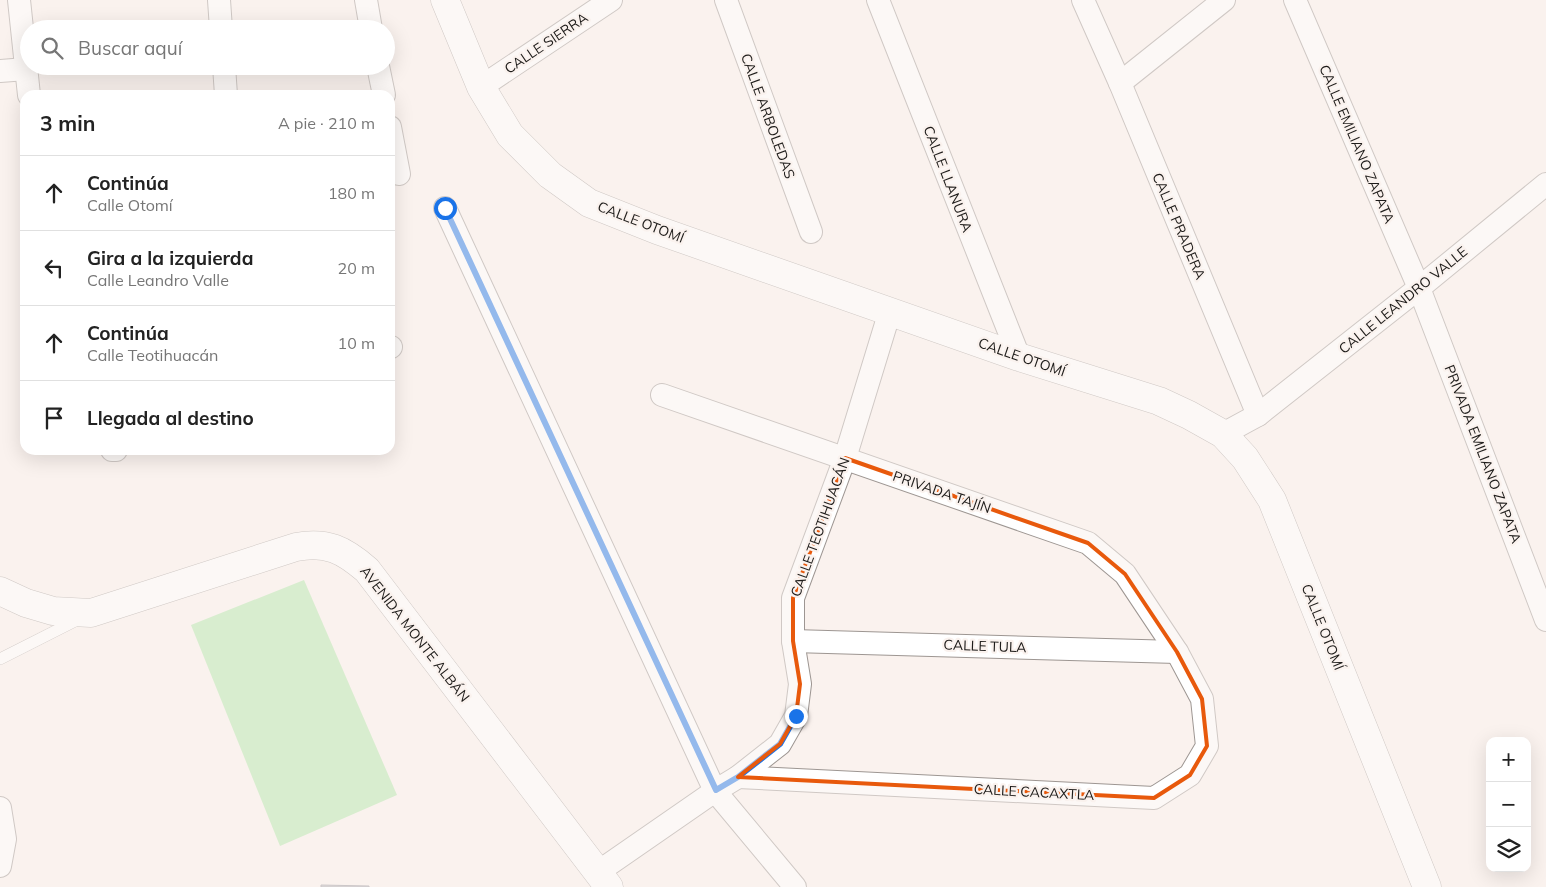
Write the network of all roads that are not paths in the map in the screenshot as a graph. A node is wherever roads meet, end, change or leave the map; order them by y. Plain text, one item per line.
1 (19, 0) edge
2 (220, 0) edge
3 (366, 0) edge
4 (445, 0) edge
5 (611, 0) edge
6 (726, 0) edge
7 (878, 0) edge
8 (1083, 0) edge
9 (1224, 0) edge
10 (1295, 0) edge
11 (21, 20) edge
12 (221, 20) edge
13 (369, 20) edge
14 (20, 69) edge
15 (0, 71) edge
16 (27, 75) edge
17 (225, 75) edge
18 (380, 75) edge
19 (1120, 83) junction
20 (481, 87) junction
21 (28, 90) edge
22 (226, 90) edge
23 (383, 90) edge
24 (395, 153) edge
25 (399, 174) dead end
26 (1546, 184) edge
27 (445, 208) dead end
28 (811, 232) dead end
29 (1419, 288) junction
30 (890, 311) junction
31 (1018, 357) junction
32 (662, 395) dead end
33 (1258, 415) junction
34 (1223, 434) junction
35 (845, 458) junction
36 (0, 591) edge
37 (91, 613) junction
38 (1546, 620) edge
39 (793, 641) junction
40 (1177, 652) junction
41 (0, 659) edge
42 (738, 777) junction
43 (716, 790) junction
44 (0, 808) edge
45 (0, 866) edge
46 (604, 880) edge
47 (795, 887) edge
48 (1427, 887) edge

1 - 11 street
2 - 12 street
3 - 13 street
4 - 20 street, CALLE OTOMÍ
5 - 20 street, CALLE SIERRA
6 - 28 street, CALLE ARBOLEDAS
7 - 31 street, CALLE LLANURA
8 - 19 street, CALLE PRADERA
9 - 19 street
10 - 29 street, CALLE EMILIANO ZAPATA
14 - 15 street
16 - 21 street
17 - 22 street
18 - 23 street
19 - 33 street, CALLE PRADERA
20 - 30 street, CALLE OTOMÍ
24 - 25 street
26 - 29 street, CALLE LEANDRO VALLE
27 - 43 street
29 - 33 street, CALLE LEANDRO VALLE
29 - 38 street, PRIVADA EMILIANO ZAPATA
30 - 31 street, CALLE OTOMÍ
30 - 35 street, CALLE TEOTIHUACÁN
31 - 34 street, CALLE OTOMÍ
32 - 35 street, PRIVADA TAJÍN
33 - 34 street
34 - 48 street, CALLE OTOMÍ
35 - 39 street, CALLE TEOTIHUACÁN
35 - 40 street, PRIVADA TAJÍN
36 - 37 street, AVENIDA MONTE ALBÁN
37 - 41 lane
37 - 46 street, AVENIDA MONTE ALBÁN
39 - 40 street, CALLE TULA
39 - 42 street, CALLE TEOTIHUACÁN
40 - 42 street, CALLE CACAXTLA
42 - 43 street
43 - 46 street
43 - 47 street
44 - 45 street

